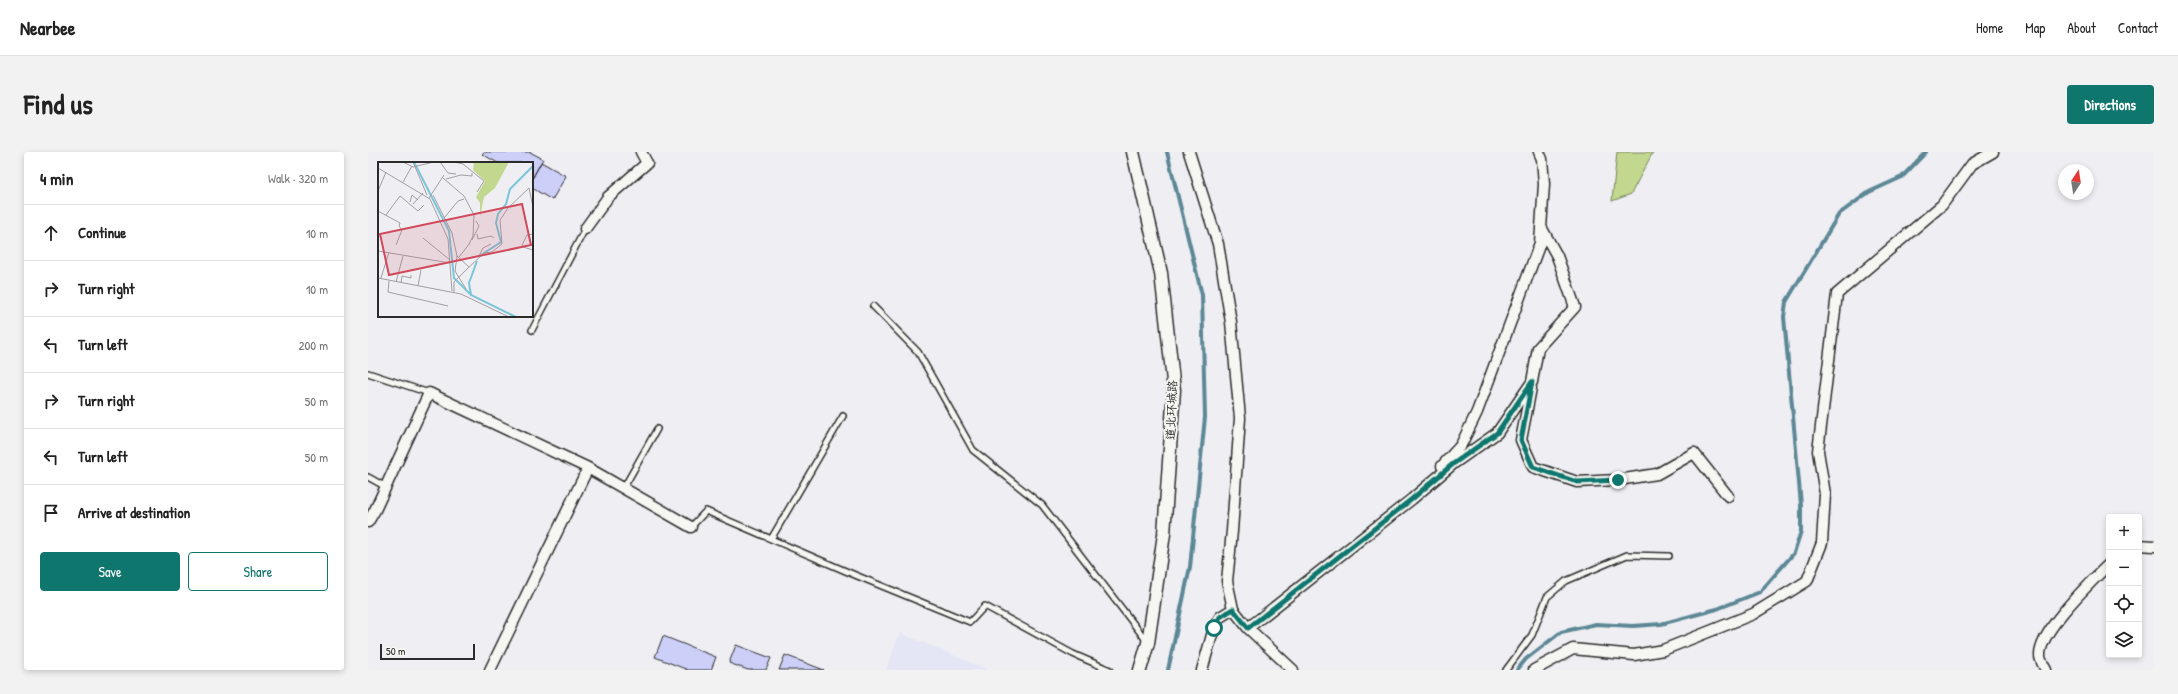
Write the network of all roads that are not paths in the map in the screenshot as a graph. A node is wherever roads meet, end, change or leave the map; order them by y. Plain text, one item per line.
1 (640, 152) edge
2 (1133, 152) edge
3 (1189, 152) edge
4 (1539, 152) edge
5 (1993, 152) edge
6 (1541, 227) junction
7 (585, 228) joint
8 (873, 306) dead end
9 (532, 330) dead end
10 (368, 373) edge
11 (1532, 382) junction
12 (429, 394) junction
13 (843, 416) dead end
14 (657, 429) dead end
15 (588, 468) junction
16 (368, 477) edge
17 (386, 487) junction
18 (623, 489) junction
19 (1728, 496) dead end
20 (1412, 499) junction
21 (368, 522) edge
22 (690, 527) joint
23 (771, 540) junction
24 (2142, 545) edge
25 (2154, 546) edge
26 (1669, 556) dead end
27 (2106, 567) edge
28 (1233, 609) junction
29 (1248, 628) junction
30 (1148, 643) junction
31 (490, 670) edge
32 (1110, 670) edge
33 (1140, 670) edge
34 (1202, 670) edge
35 (1293, 670) edge
36 (1506, 670) edge
37 (1534, 670) edge
38 (2046, 670) edge

1 - 7 street
2 - 30 street, 道北环城路
3 - 28 street
4 - 6 street
5 - 37 street
6 - 11 street
6 - 20 street
7 - 9 lane
8 - 30 lane
10 - 12 lane
11 - 19 street
11 - 20 street
12 - 15 street
12 - 17 street
13 - 23 lane
14 - 18 lane
15 - 18 street
15 - 31 street
16 - 17 lane
17 - 21 street
18 - 22 street
20 - 29 street
22 - 23 lane
23 - 32 lane
24 - 25 street
26 - 36 lane
27 - 38 street
28 - 29 street
28 - 34 street
29 - 35 street
30 - 33 street, 道北环城路

